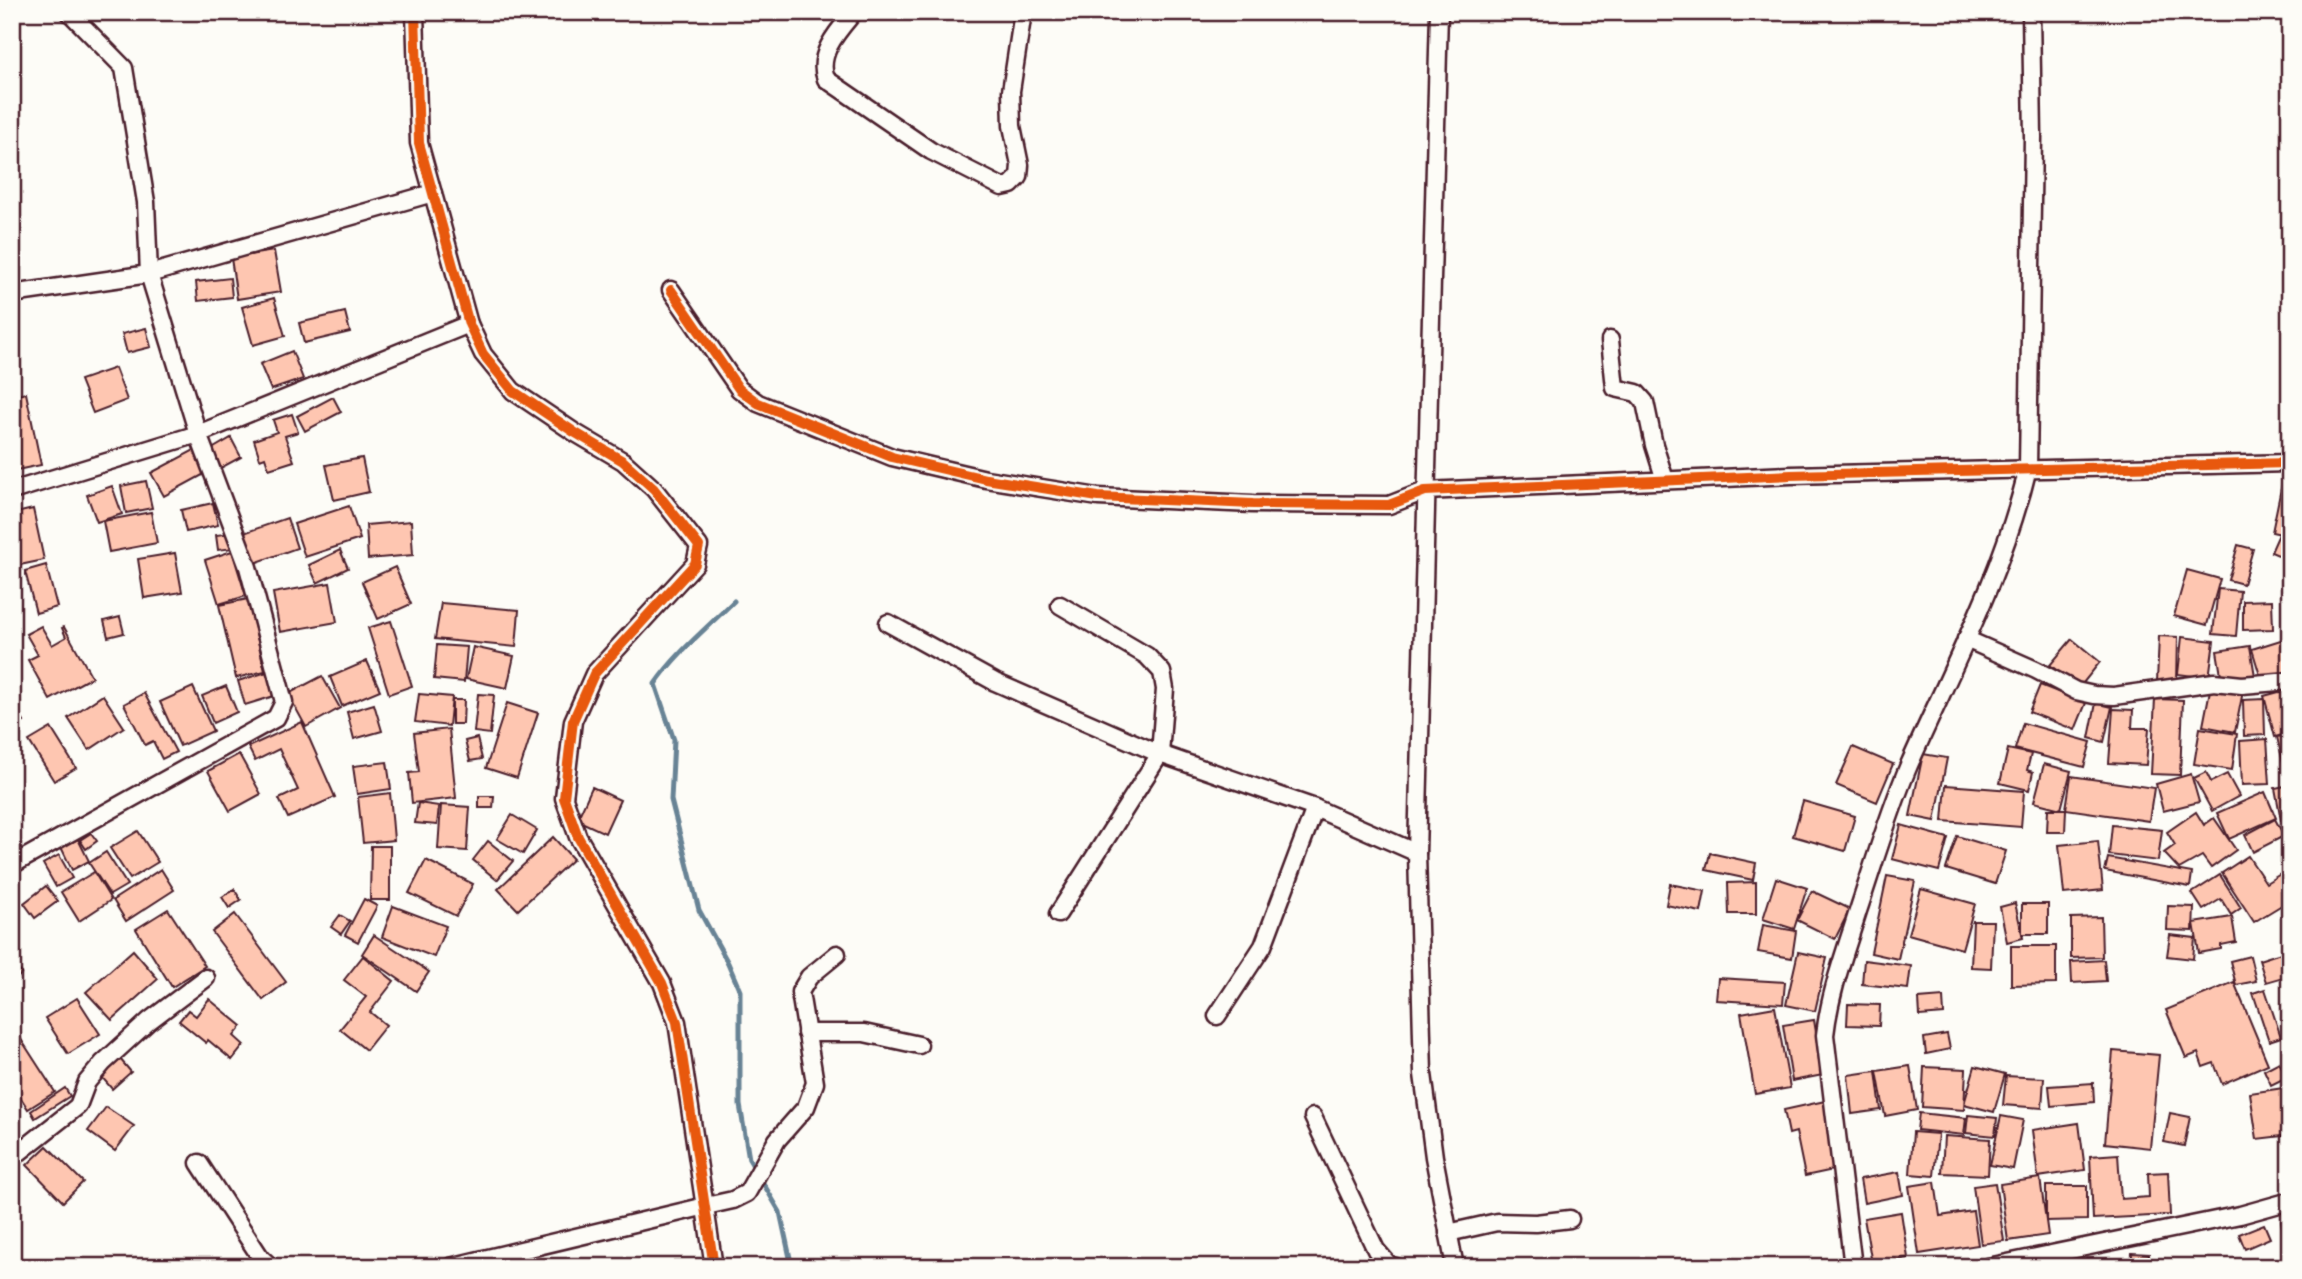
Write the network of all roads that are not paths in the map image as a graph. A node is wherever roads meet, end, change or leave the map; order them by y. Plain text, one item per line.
1 (69, 12) edge
2 (415, 12) edge
3 (854, 12) edge
4 (1023, 12) edge
5 (1439, 12) edge
6 (2031, 12) edge
7 (433, 193) junction
8 (149, 274) junction
9 (671, 290) dead end
10 (12, 294) edge
11 (469, 324) junction
12 (1610, 340) dead end
13 (198, 433) junction
14 (2290, 463) edge
15 (2028, 468) junction
16 (1665, 480) junction
17 (12, 491) edge
18 (1425, 491) junction
19 (1060, 605) dead end
20 (888, 623) dead end
21 (1966, 639) junction
22 (2290, 681) edge
23 (1160, 754) junction
24 (1315, 808) junction
25 (1417, 853) junction
26 (12, 865) edge
27 (1058, 914) dead end
28 (837, 954) dead end
29 (206, 978) dead end
30 (1217, 1016) dead end
31 (806, 1033) junction
32 (919, 1045) dead end
33 (1313, 1117) dead end
34 (12, 1158) edge
35 (199, 1163) dead end
36 (2290, 1201) edge
37 (706, 1206) junction
38 (1570, 1219) dead end
39 (1448, 1233) junction
40 (271, 1267) edge
41 (450, 1267) edge
42 (714, 1267) edge
43 (1396, 1267) edge
44 (1455, 1267) edge
45 (1853, 1267) edge
46 (1988, 1267) edge

1 - 8 street
2 - 7 street
3 - 4 street
5 - 18 street
6 - 15 street
7 - 8 street
7 - 11 street
8 - 10 street
8 - 13 street
9 - 18 street
11 - 13 street
11 - 37 street
12 - 16 street
13 - 17 street
13 - 26 street
14 - 15 street
15 - 16 street
15 - 21 street
16 - 18 street
18 - 25 street
19 - 23 street
20 - 23 street
21 - 22 street
21 - 45 street
23 - 24 street
23 - 27 street
24 - 25 street
24 - 30 street
25 - 39 street
28 - 31 street
29 - 34 street
31 - 32 street
31 - 37 street
33 - 43 street
35 - 40 street
36 - 46 street
37 - 41 street
37 - 42 street
38 - 39 street
39 - 44 street

